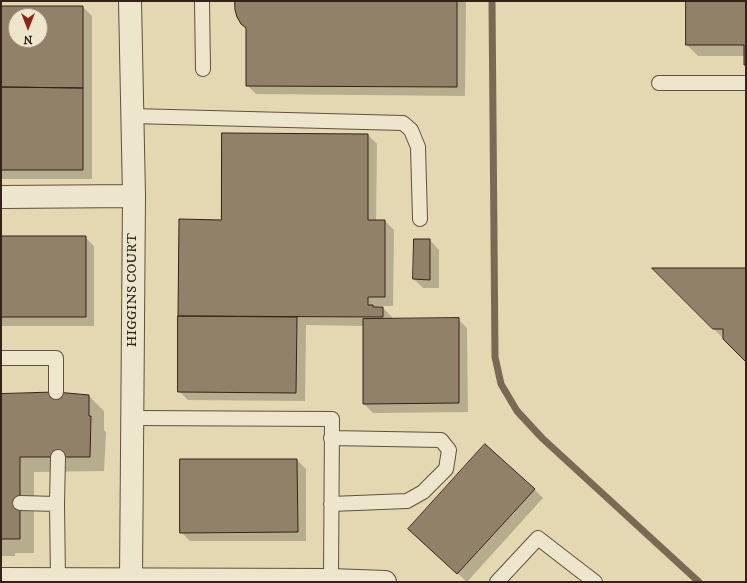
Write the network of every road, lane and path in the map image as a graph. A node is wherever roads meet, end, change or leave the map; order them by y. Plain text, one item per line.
1 (130, 1) edge
2 (202, 1) edge
3 (203, 69) dead end
4 (659, 83) dead end
5 (746, 83) edge
6 (132, 116) junction
7 (134, 196) junction
8 (1, 197) edge
9 (420, 219) dead end
10 (1, 358) edge
11 (56, 392) dead end
12 (132, 418) junction
13 (331, 438) junction
14 (58, 457) dead end
15 (20, 503) dead end
16 (57, 504) junction
17 (331, 504) junction
18 (1, 579) edge
19 (58, 579) junction
20 (137, 580) edge
21 (245, 580) edge
22 (331, 580) junction
23 (385, 582) edge
24 (497, 582) edge
25 (596, 582) edge

1 - 6 street, HIGGINS COURT
2 - 3 lane
4 - 5 lane
6 - 7 street, HIGGINS COURT
6 - 9 lane
7 - 8 street
7 - 12 street, HIGGINS COURT
10 - 11 lane
12 - 13 lane
12 - 20 street, HIGGINS COURT
13 - 17 lane
13 - 17 lane
14 - 16 lane
15 - 16 lane
16 - 19 lane
17 - 22 lane
18 - 19 street
19 - 20 street
20 - 21 street
21 - 22 street
22 - 23 street
24 - 25 lane

